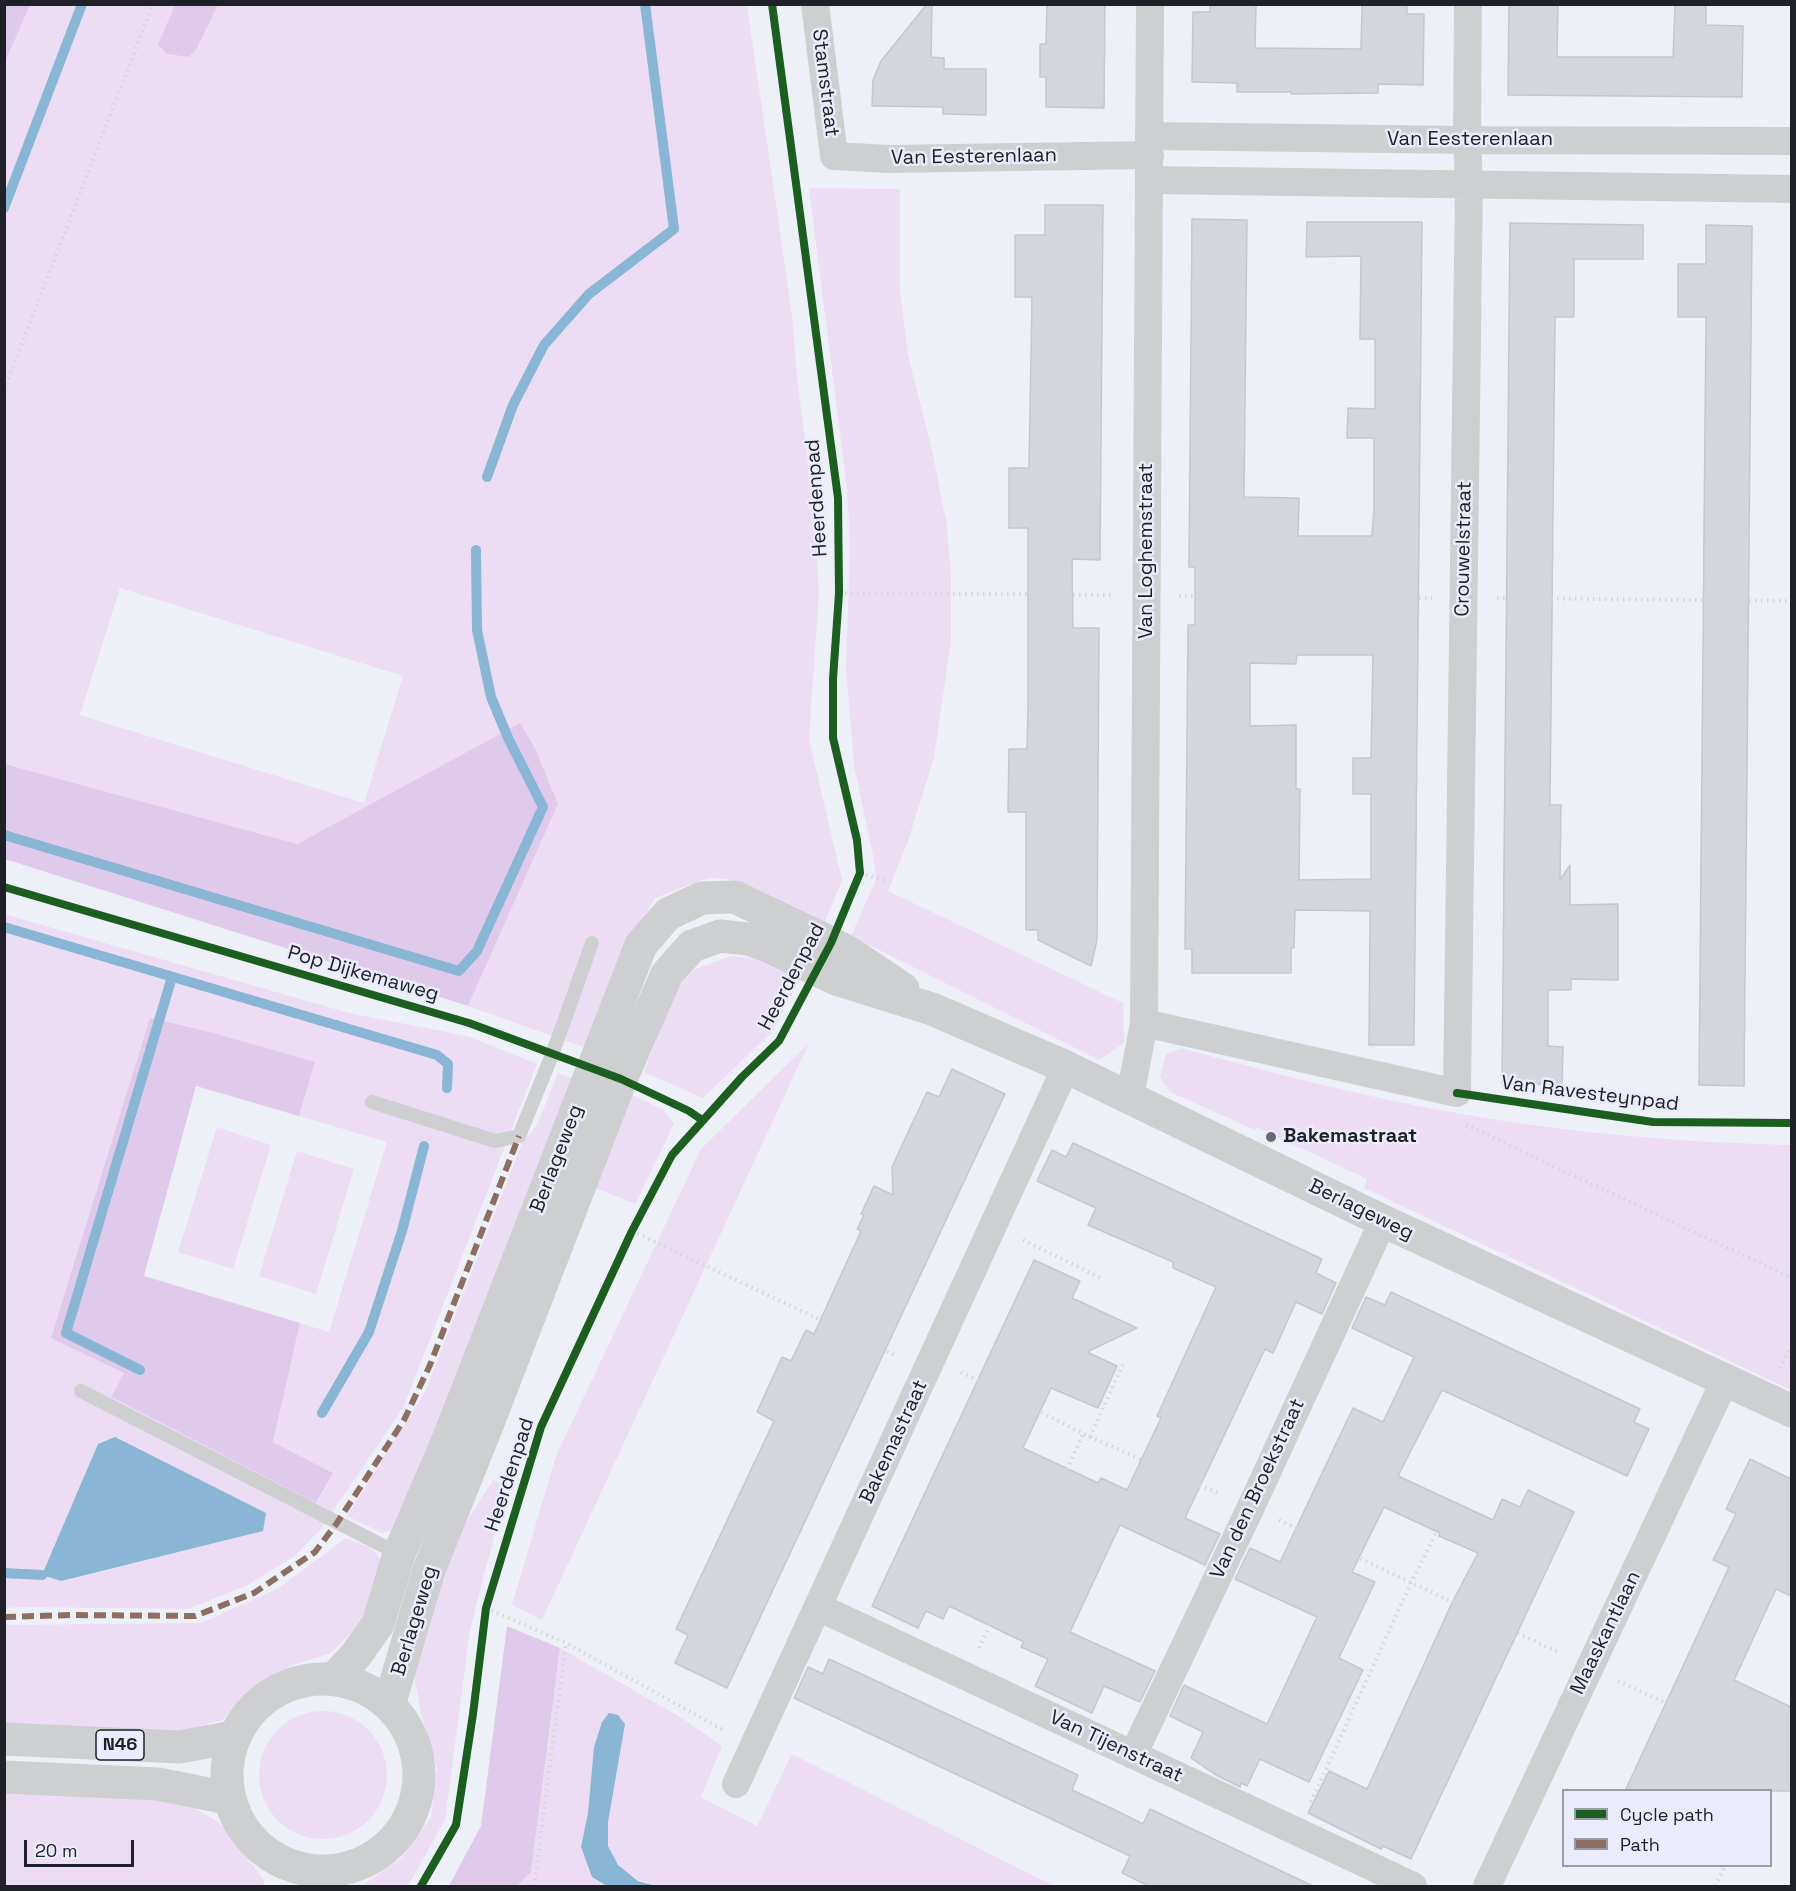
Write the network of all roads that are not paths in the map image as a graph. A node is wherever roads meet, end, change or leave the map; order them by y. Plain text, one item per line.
1 (815, 4) edge
2 (1150, 4) edge
3 (1468, 4) edge
4 (1467, 140) junction
5 (1791, 141) edge
6 (834, 156) joint
7 (1149, 157) junction
8 (1469, 183) junction
9 (1791, 189) edge
10 (592, 943) dead end
11 (932, 1009) junction
12 (1144, 1023) junction
13 (1066, 1067) junction
14 (1130, 1097) junction
15 (372, 1102) dead end
16 (1383, 1221) junction
17 (1725, 1380) junction
18 (81, 1391) dead end
19 (1791, 1411) edge
20 (399, 1554) junction
21 (818, 1607) junction
22 (334, 1679) junction
23 (389, 1705) junction
24 (234, 1737) junction
25 (4, 1739) edge
26 (1133, 1755) junction
27 (4, 1777) edge
28 (735, 1784) dead end
29 (228, 1798) junction
30 (278, 1873) edge
31 (342, 1878) edge
32 (1413, 1887) edge
33 (1487, 1887) edge

1 - 6 street, Stamstraat
2 - 7 street, Van Loghemstraat
3 - 4 street, Crouwelstraat
4 - 5 street, Van Eesterenlaan
4 - 7 street, Van Eesterenlaan
4 - 8 street, Crouwelstraat
6 - 7 street, Van Eesterenlaan
7 - 8 street, Van Eesterenlaan
7 - 12 street, Van Loghemstraat
8 - 9 street, Van Eesterenlaan
8 - 12 street, Crouwelstraat
10 - 15 lane
11 - 13 main road, Berlageweg
11 - 20 main road, Berlageweg
11 - 23 main road, Berlageweg
12 - 14 street, Van Loghemstraat
13 - 14 main road, Berlageweg
13 - 21 street, Bakemastraat
14 - 16 main road, Berlageweg
16 - 17 main road, Berlageweg
16 - 26 street, Van den Broekstraat
17 - 19 main road, Berlageweg
17 - 33 street, Maaskantlaan
18 - 20 lane
20 - 22 main road, Berlageweg
21 - 26 street, Van Tijenstraat
21 - 28 street, Bakemastraat
22 - 23 main road
22 - 24 main road
23 - 31 main road
24 - 25 main road, N46
24 - 29 main road
26 - 32 street, Van Tijenstraat
27 - 29 main road, N46
29 - 30 main road
30 - 31 main road

